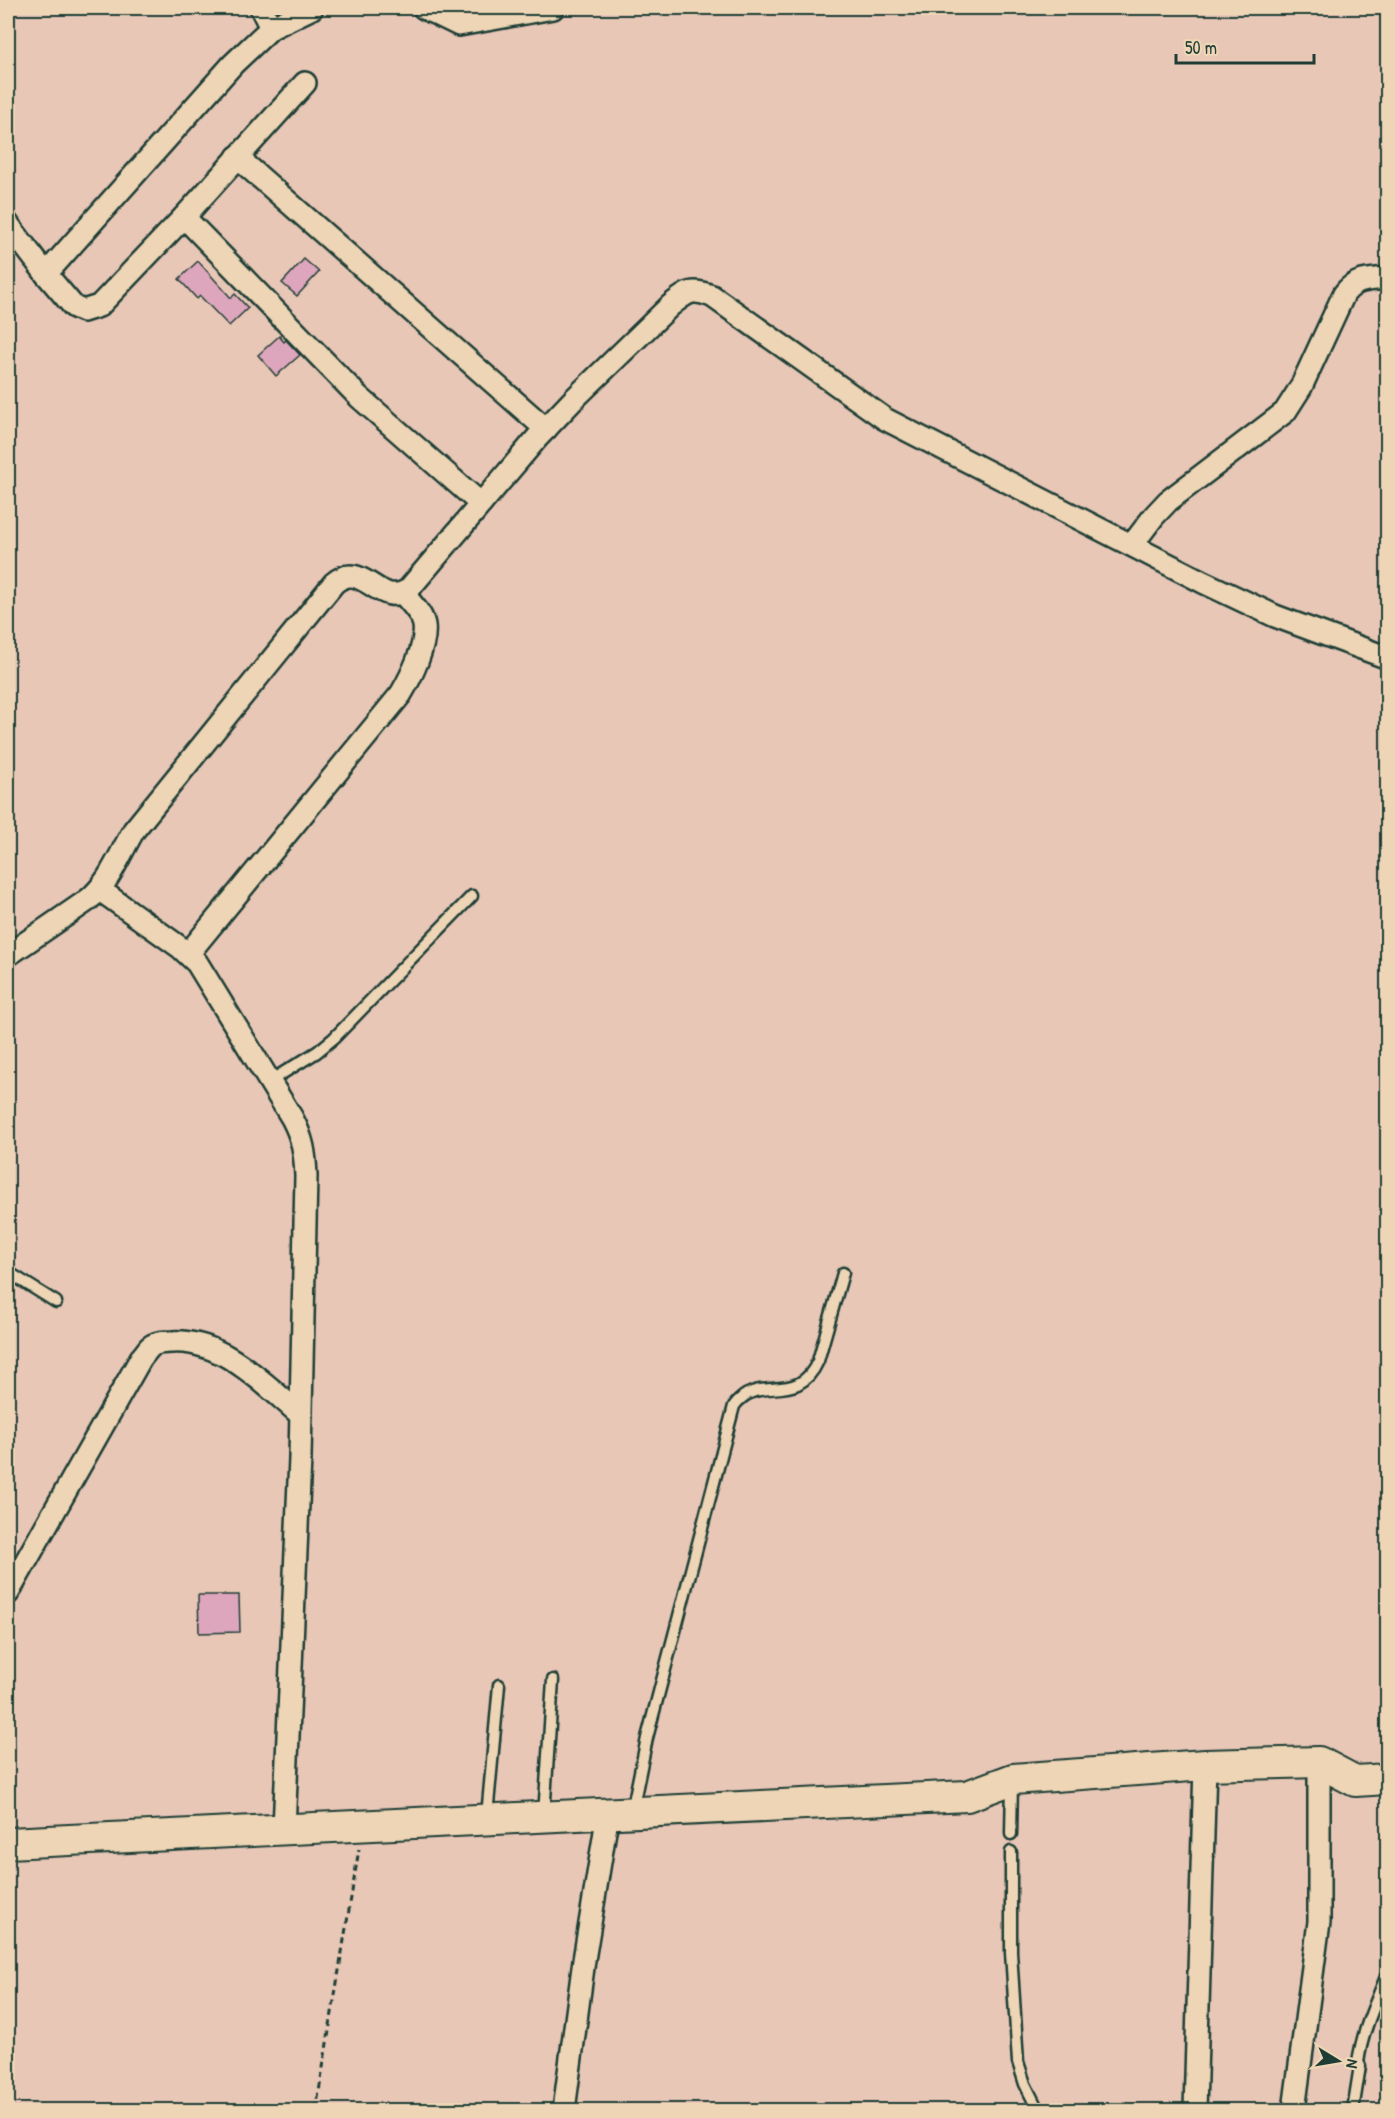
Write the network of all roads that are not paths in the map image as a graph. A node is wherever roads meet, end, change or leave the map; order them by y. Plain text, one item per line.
1 (261, 8) edge
2 (312, 8) edge
3 (423, 8) edge
4 (553, 8) edge
5 (271, 28) junction
6 (305, 83) dead end
7 (237, 157) junction
8 (184, 218) junction
9 (8, 224) edge
10 (46, 274) junction
11 (1388, 278) edge
12 (546, 429) junction
13 (481, 504) junction
14 (1132, 545) junction
15 (403, 593) junction
16 (1388, 658) edge
17 (100, 890) junction
18 (472, 896) dead end
19 (188, 954) junction
20 (8, 955) edge
21 (270, 1081) junction
22 (8, 1272) edge
23 (843, 1274) dead end
24 (56, 1302) dead end
25 (301, 1415) junction
26 (8, 1593) edge
27 (553, 1680) dead end
28 (499, 1685) dead end
29 (1319, 1762) junction
30 (1205, 1765) junction
31 (1012, 1779) junction
32 (1388, 1779) edge
33 (620, 1812) junction
34 (544, 1816) junction
35 (487, 1819) junction
36 (284, 1829) junction
37 (1011, 1834) dead end
38 (8, 1843) edge
39 (1011, 1852) dead end
40 (1386, 1978) edge
41 (564, 2110) edge
42 (1038, 2110) edge
43 (1195, 2110) edge
44 (1294, 2110) edge
45 (1353, 2110) edge

1 - 5 street
2 - 5 street
3 - 4 street
5 - 10 street
6 - 7 street
7 - 8 street
7 - 12 street
8 - 10 street
8 - 13 street
9 - 10 street
11 - 14 street
12 - 13 street
12 - 14 street
13 - 15 street
14 - 16 street
15 - 17 street
15 - 19 street
17 - 19 street
17 - 20 street
18 - 21 lane
19 - 21 street
21 - 25 street
22 - 24 lane
23 - 33 lane
25 - 26 street
25 - 36 street
27 - 34 lane
28 - 35 lane
29 - 30 main road
29 - 32 main road
29 - 44 street
30 - 31 main road
30 - 43 street
31 - 33 main road
31 - 37 lane
33 - 34 main road
33 - 41 street
34 - 35 main road
35 - 36 main road
36 - 38 main road
39 - 42 lane
40 - 45 lane

